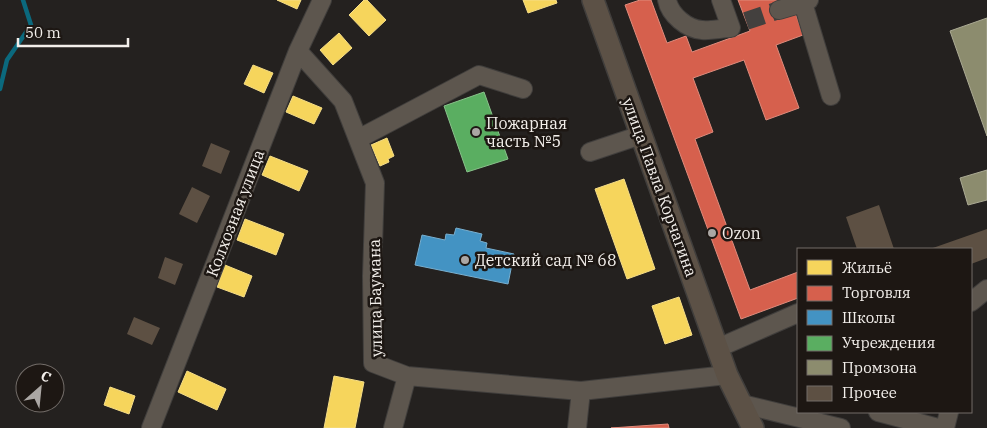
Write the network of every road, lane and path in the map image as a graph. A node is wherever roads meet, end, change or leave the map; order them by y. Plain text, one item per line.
1 (322, 0) edge
2 (593, 0) edge
3 (667, 0) edge
4 (721, 0) edge
5 (806, 2) edge
6 (779, 10) tunnel mouth
7 (298, 51) junction
8 (523, 89) dead end
9 (831, 96) dead end
10 (642, 135) junction
11 (358, 139) junction
12 (590, 152) dead end
13 (987, 289) edge
14 (972, 301) edge
15 (797, 313) edge
16 (718, 348) junction
17 (727, 374) junction
18 (407, 376) junction
19 (581, 391) junction
20 (742, 404) junction
21 (882, 413) edge
22 (949, 413) edge
23 (151, 428) edge
24 (393, 428) edge
25 (577, 428) edge
26 (753, 428) edge
27 (841, 428) edge
28 (938, 428) edge
29 (945, 428) edge

1 - 7 street, Колхозная улица
2 - 10 main road, улица Павла Корчагина
3 - 4 street
5 - 6 street
5 - 9 street
7 - 11 street, улица Баумана
7 - 23 street, Колхозная улица
8 - 11 street
10 - 12 street
10 - 16 main road, улица Павла Корчагина
11 - 18 street, улица Баумана
13 - 14 street
15 - 16 street
16 - 17 main road, улица Павла Корчагина
17 - 19 street, улица Баумана
17 - 20 main road, улица Павла Корчагина
18 - 19 street, улица Баумана
18 - 24 street
19 - 25 street
20 - 26 main road, улица Павла Корчагина
20 - 27 street
21 - 28 street
22 - 29 street

